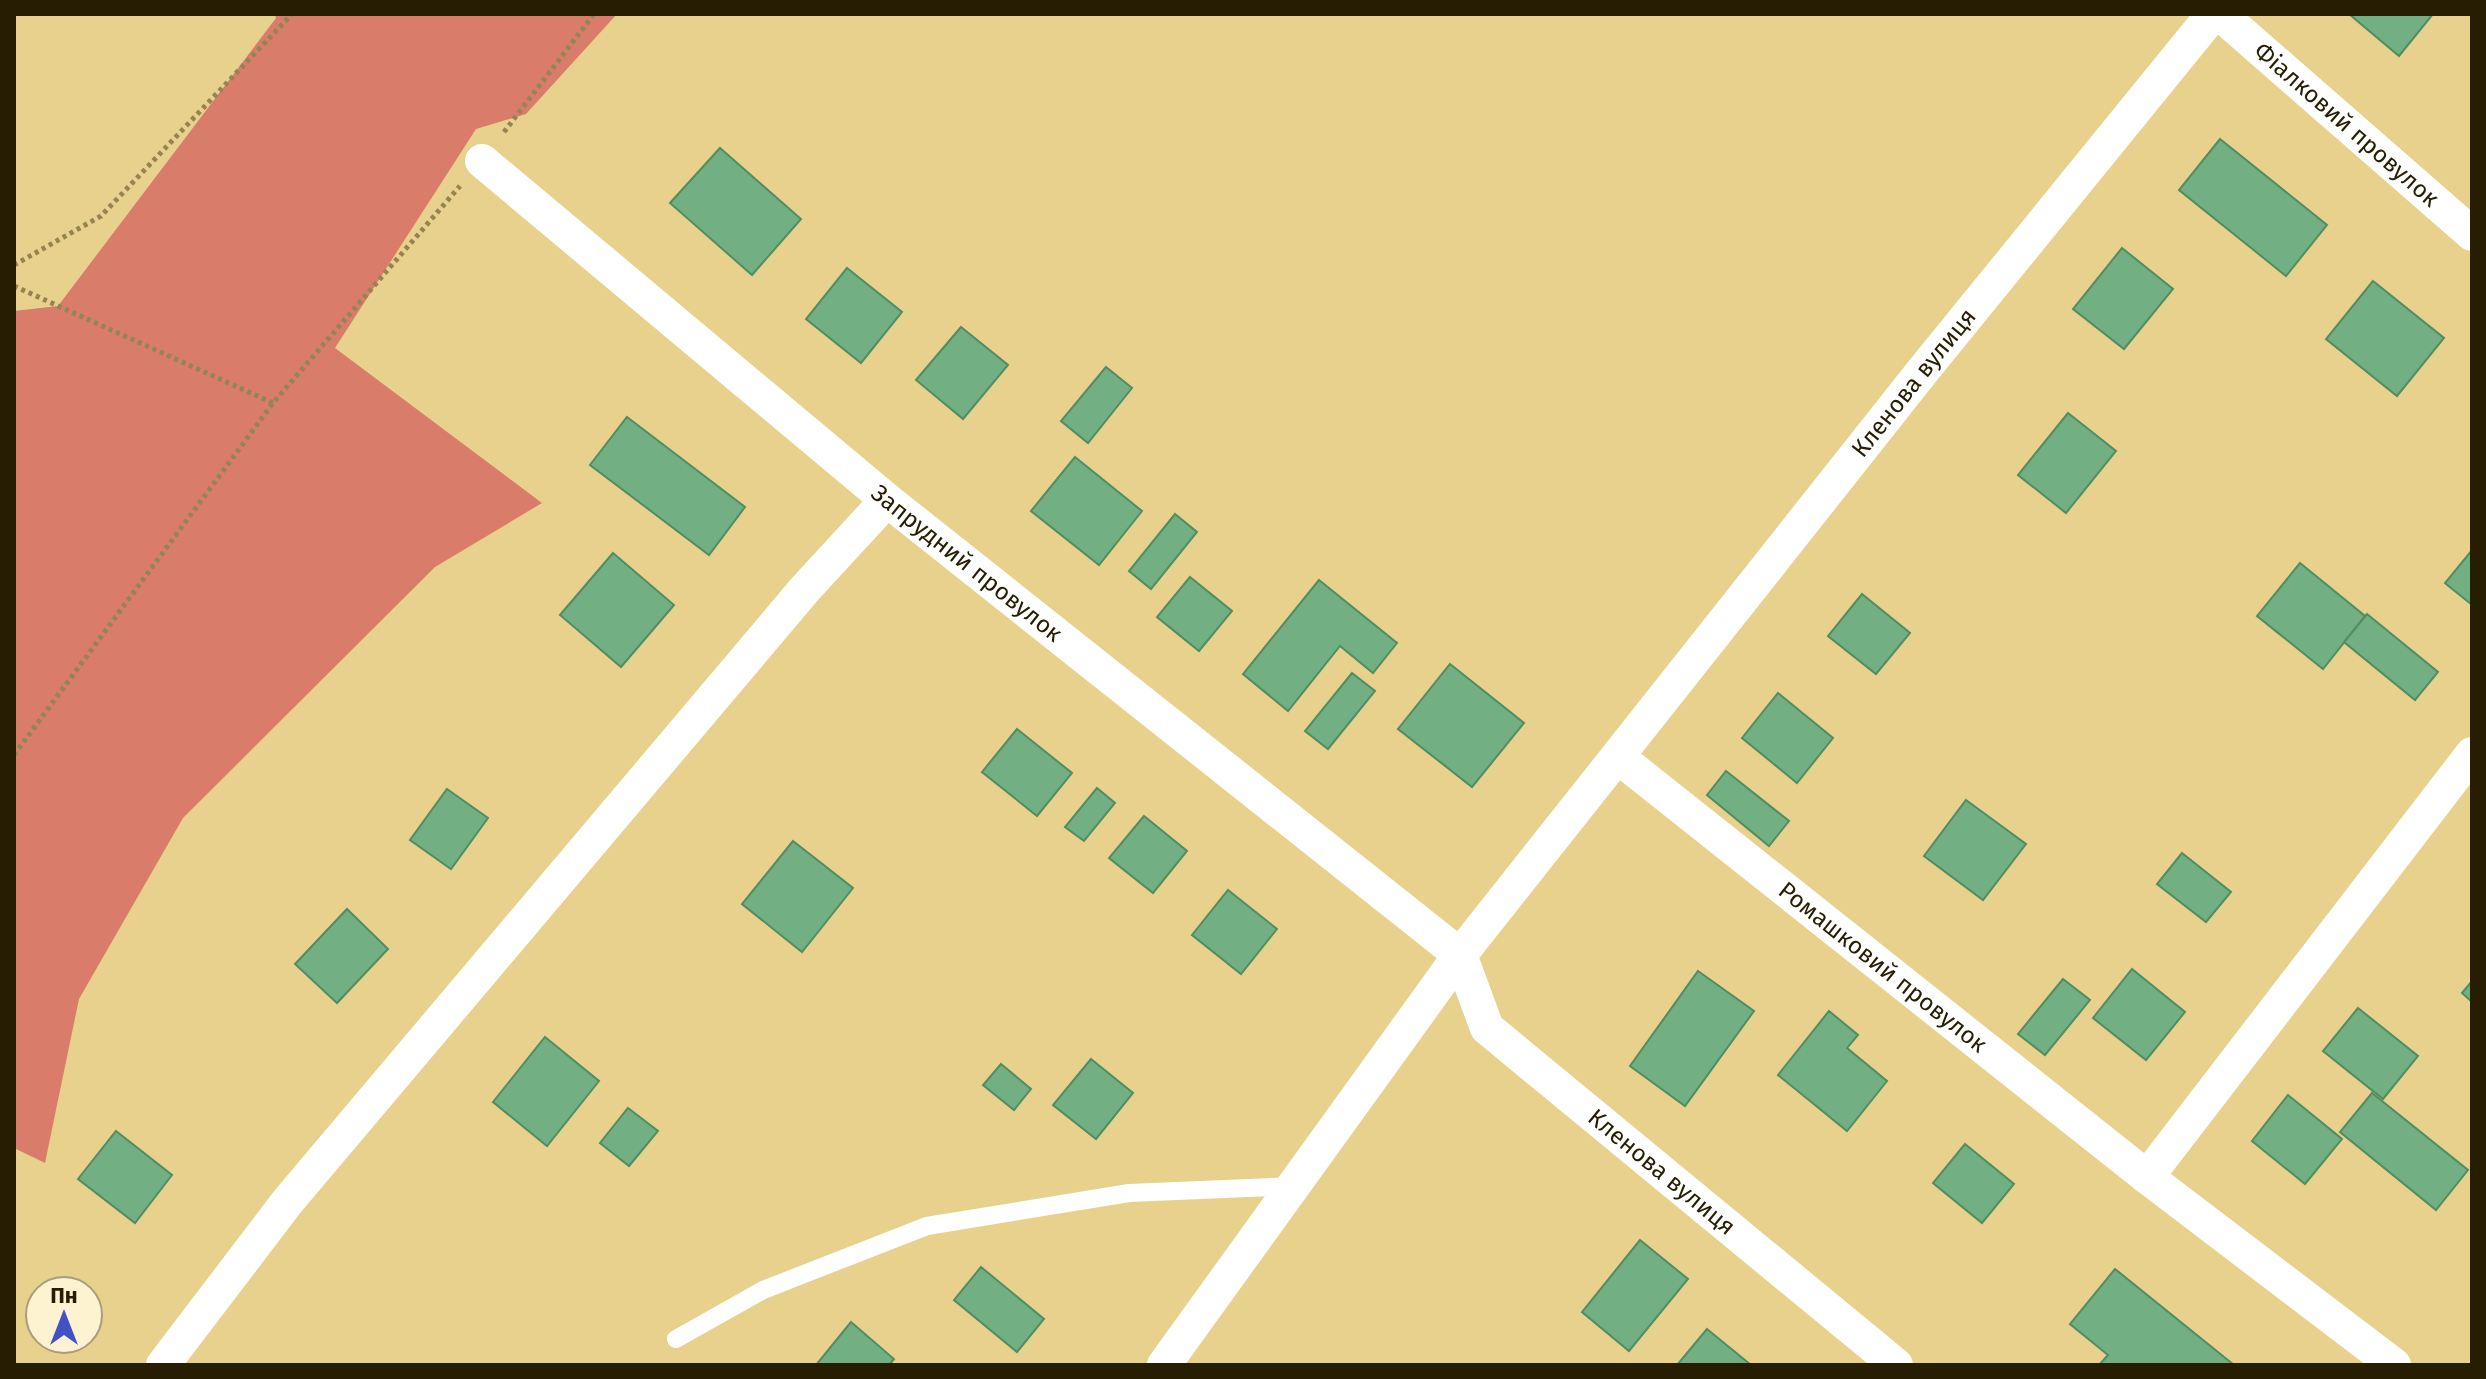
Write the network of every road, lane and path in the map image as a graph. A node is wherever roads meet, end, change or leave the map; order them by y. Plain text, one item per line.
1 (292, 14) edge
2 (594, 14) edge
3 (2213, 14) edge
4 (2220, 14) edge
5 (482, 161) junction
6 (2472, 234) edge
7 (14, 265) edge
8 (14, 286) edge
9 (273, 403) junction
10 (887, 500) junction
11 (2472, 754) edge
12 (14, 755) edge
13 (1618, 757) junction
14 (1460, 955) junction
15 (2147, 1177) junction
16 (1293, 1186) junction
17 (676, 1339) dead end
18 (163, 1365) edge
19 (1164, 1365) edge
20 (1896, 1365) edge
21 (2394, 1365) edge

1 - 7 path
2 - 5 path
3 - 13 street, Кленова вулиця
4 - 6 street, Фіалковий провулок
5 - 9 path
5 - 10 street, Запрудний провулок
8 - 9 path
9 - 12 path
10 - 14 street, Запрудний провулок
10 - 18 street
11 - 15 street
13 - 14 street, Кленова вулиця
13 - 15 street, Ромашковий провулок
14 - 16 street, Кленова вулиця
14 - 20 street, Кленова вулиця
15 - 21 street, Ромашковий провулок
16 - 17 lane
16 - 19 street, Кленова вулиця

